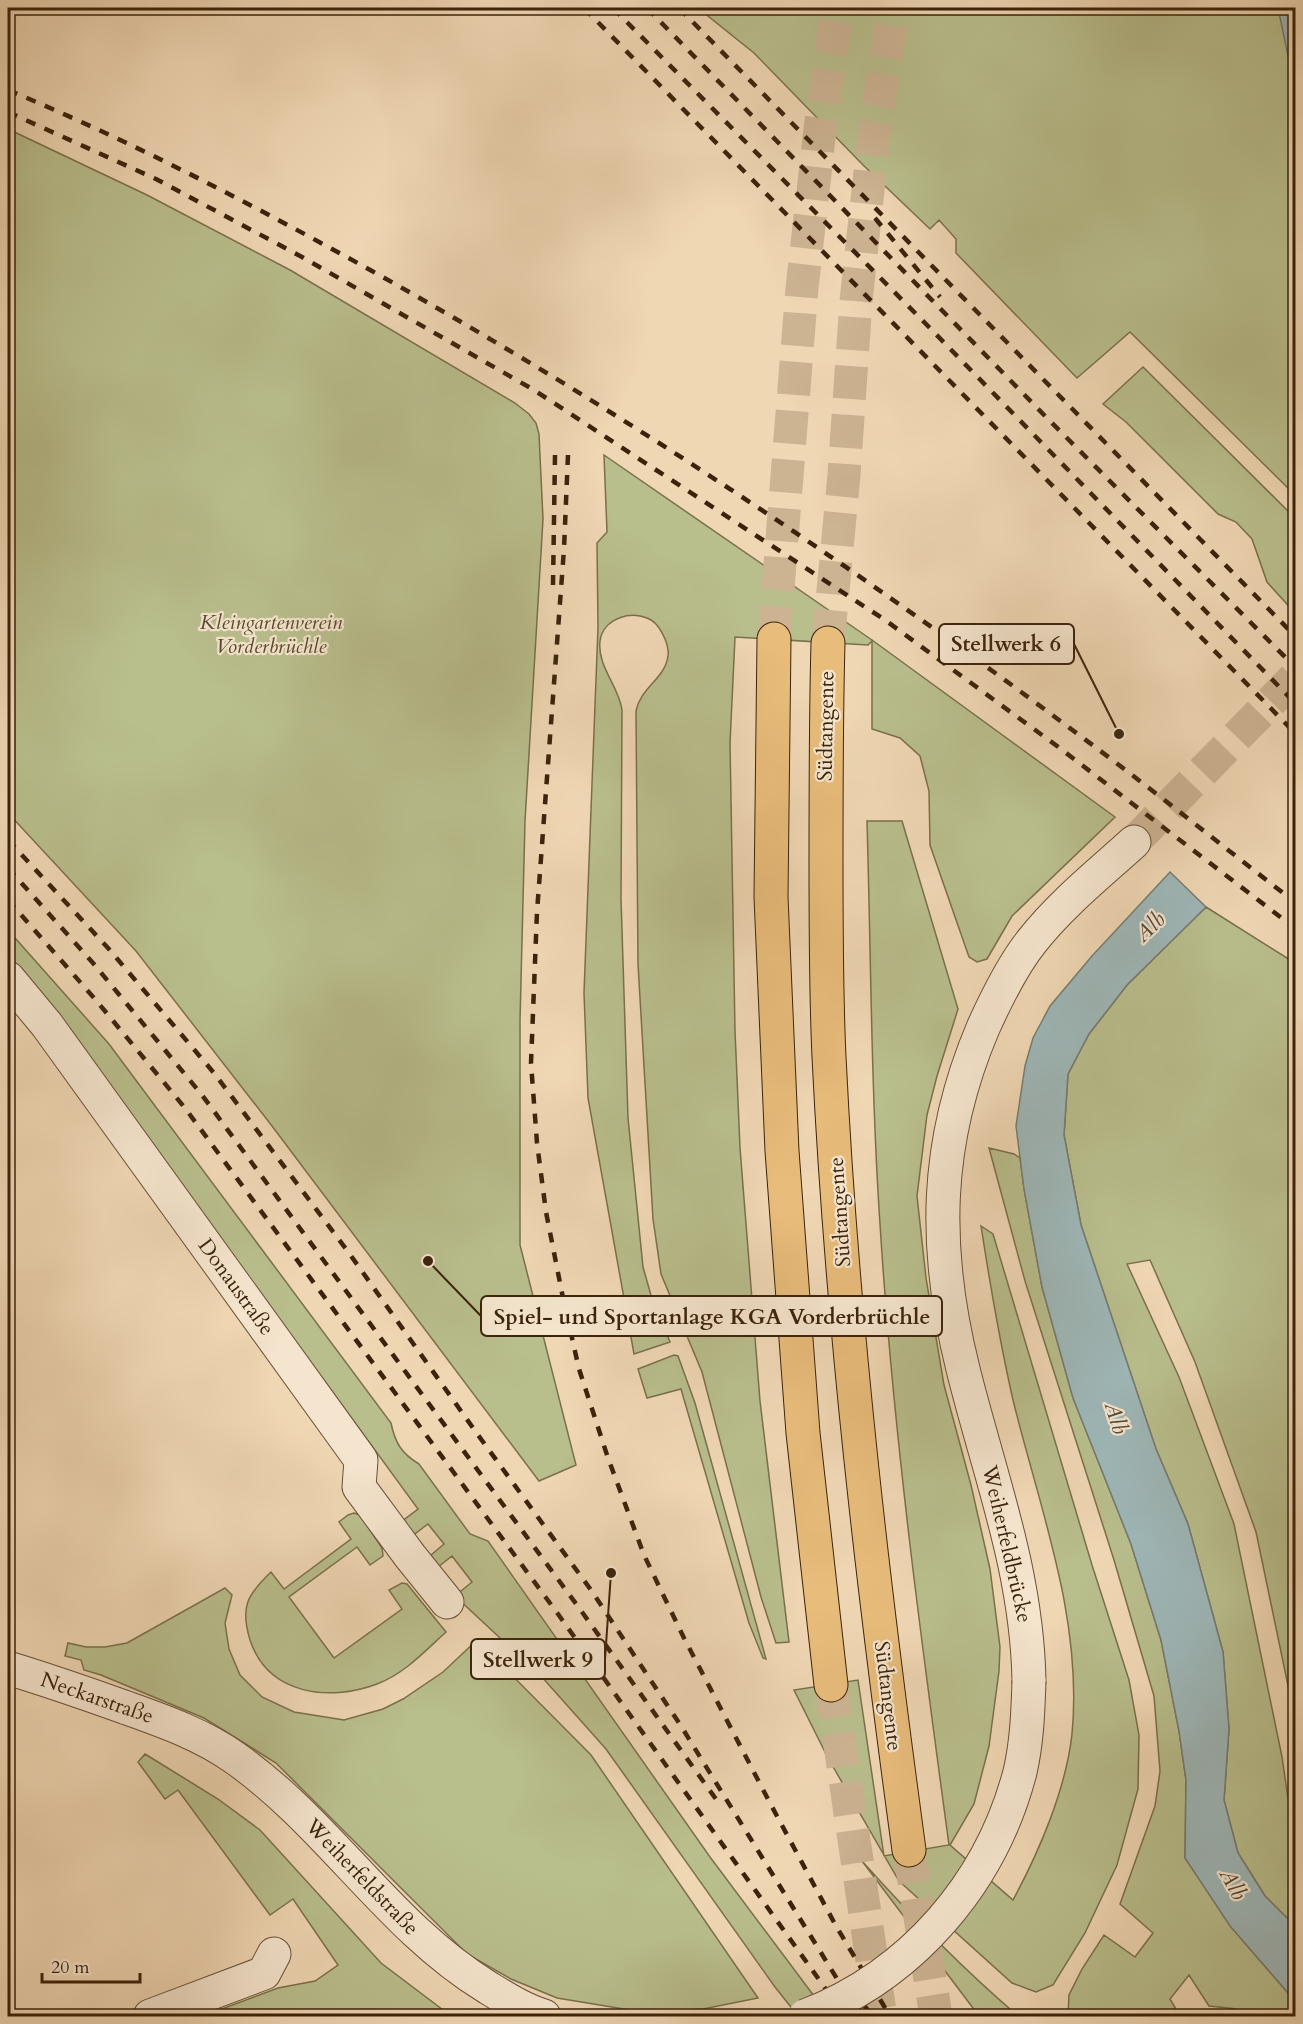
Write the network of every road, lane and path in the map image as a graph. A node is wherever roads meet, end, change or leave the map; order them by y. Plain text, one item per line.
1 (774, 639) tunnel mouth
2 (828, 643) tunnel mouth
3 (1134, 842) tunnel mouth
4 (8, 978) edge
5 (447, 1602) dead end
6 (8, 1668) edge
7 (831, 1685) tunnel mouth
8 (185, 1729) joint
9 (909, 1850) tunnel mouth
10 (274, 1954) dead end
11 (150, 2016) edge
12 (544, 2016) edge
13 (805, 2016) edge

1 - 7 highway
2 - 9 highway, Südtangente
3 - 13 street, Weiherfeldbrücke, bridge
4 - 5 street, Donaustraße
6 - 8 street, Neckarstraße
8 - 12 street, Weiherfeldstraße
10 - 11 street

